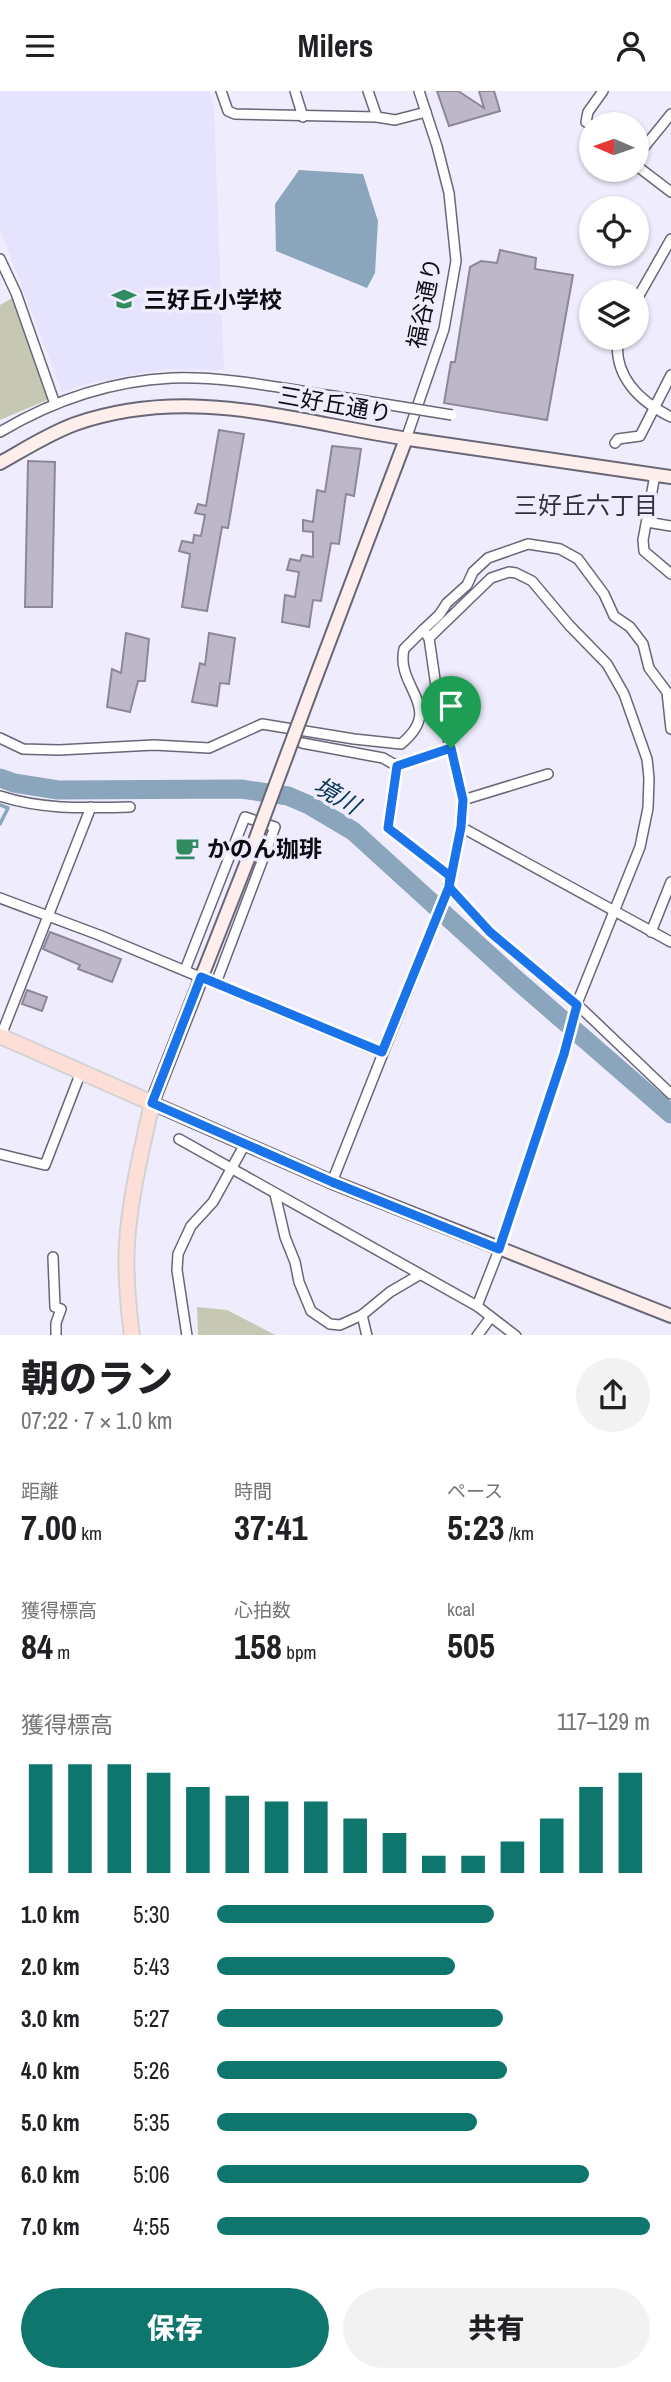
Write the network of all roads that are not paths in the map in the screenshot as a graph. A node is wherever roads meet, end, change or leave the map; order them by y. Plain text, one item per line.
1 (221, 91) edge
2 (295, 91) edge
3 (368, 91) edge
4 (419, 91) edge
5 (603, 91) edge
6 (426, 112) junction
7 (589, 112) edge
8 (671, 114) edge
9 (303, 117) junction
10 (377, 117) junction
11 (649, 141) edge
12 (649, 175) edge
13 (671, 192) edge
14 (671, 239) edge
15 (0, 258) edge
16 (648, 280) edge
17 (618, 350) edge
18 (671, 375) edge
19 (55, 404) junction
20 (653, 406) junction
21 (452, 415) dead end
22 (671, 417) edge
23 (0, 432) edge
24 (406, 439) junction
25 (615, 443) dead end
26 (2, 457) edge
27 (655, 475) junction
28 (671, 477) edge
29 (647, 522) junction
30 (671, 526) edge
31 (671, 574) edge
32 (426, 634) junction
33 (671, 729) edge
34 (0, 738) edge
35 (302, 743) dead end
36 (451, 748) junction
37 (397, 766) junction
38 (548, 775) dead end
39 (0, 796) edge
40 (463, 800) junction
41 (92, 807) junction
42 (130, 807) dead end
43 (461, 827) junction
44 (450, 876) junction
45 (671, 882) edge
46 (448, 889) junction
47 (0, 898) edge
48 (615, 910) junction
49 (49, 917) junction
50 (652, 932) junction
51 (671, 942) edge
52 (185, 969) junction
53 (201, 977) junction
54 (216, 983) junction
55 (576, 1010) junction
56 (0, 1037) edge
57 (382, 1052) junction
58 (82, 1072) junction
59 (671, 1094) edge
60 (152, 1103) junction
61 (180, 1139) dead end
62 (245, 1144) junction
63 (0, 1154) edge
64 (232, 1167) junction
65 (332, 1182) junction
66 (275, 1194) junction
67 (499, 1249) junction
68 (53, 1257) dead end
69 (419, 1275) junction
70 (477, 1306) junction
71 (362, 1315) junction
72 (671, 1316) edge
73 (491, 1317) junction
74 (56, 1335) edge
75 (132, 1335) edge
76 (187, 1335) edge
77 (367, 1335) edge
78 (477, 1335) edge
79 (516, 1335) edge

1 - 9 street
2 - 9 street
3 - 10 street
4 - 6 street, 福谷通り
5 - 7 street
6 - 10 street
6 - 24 street, 福谷通り
8 - 11 street
9 - 10 street
12 - 13 street
14 - 16 street
15 - 19 street
17 - 20 street
18 - 20 street
19 - 21 street, bridge
19 - 23 street
20 - 22 street
20 - 25 street
24 - 26 street, 三好丘通り
24 - 27 street, 三好丘通り
24 - 53 street, bridge
27 - 28 street, 三好丘通り
27 - 29 street
29 - 30 street
29 - 31 street
32 - 33 street
32 - 34 street
32 - 36 street
32 - 48 street
35 - 37 street
36 - 37 street
36 - 40 street
37 - 44 street
38 - 40 street
39 - 41 street
40 - 43 street
41 - 42 street
41 - 49 street
43 - 44 street
43 - 48 street
44 - 46 street
45 - 50 street
46 - 55 street
46 - 57 street
47 - 49 street
48 - 50 street
48 - 55 street
49 - 52 street
49 - 56 street
50 - 51 street
52 - 53 street
52 - 54 street
53 - 54 street
53 - 60 street
54 - 57 street
55 - 59 street
55 - 67 street
56 - 58 main road
57 - 65 street
58 - 60 main road
58 - 63 street
60 - 62 street
60 - 75 main road
61 - 64 street
62 - 64 street
62 - 65 street
64 - 66 street
64 - 76 street
65 - 67 street
66 - 69 street
66 - 71 street
67 - 70 street
67 - 72 street
68 - 74 street
69 - 70 street
69 - 71 street
70 - 73 street
71 - 77 street
73 - 78 street
73 - 79 street

